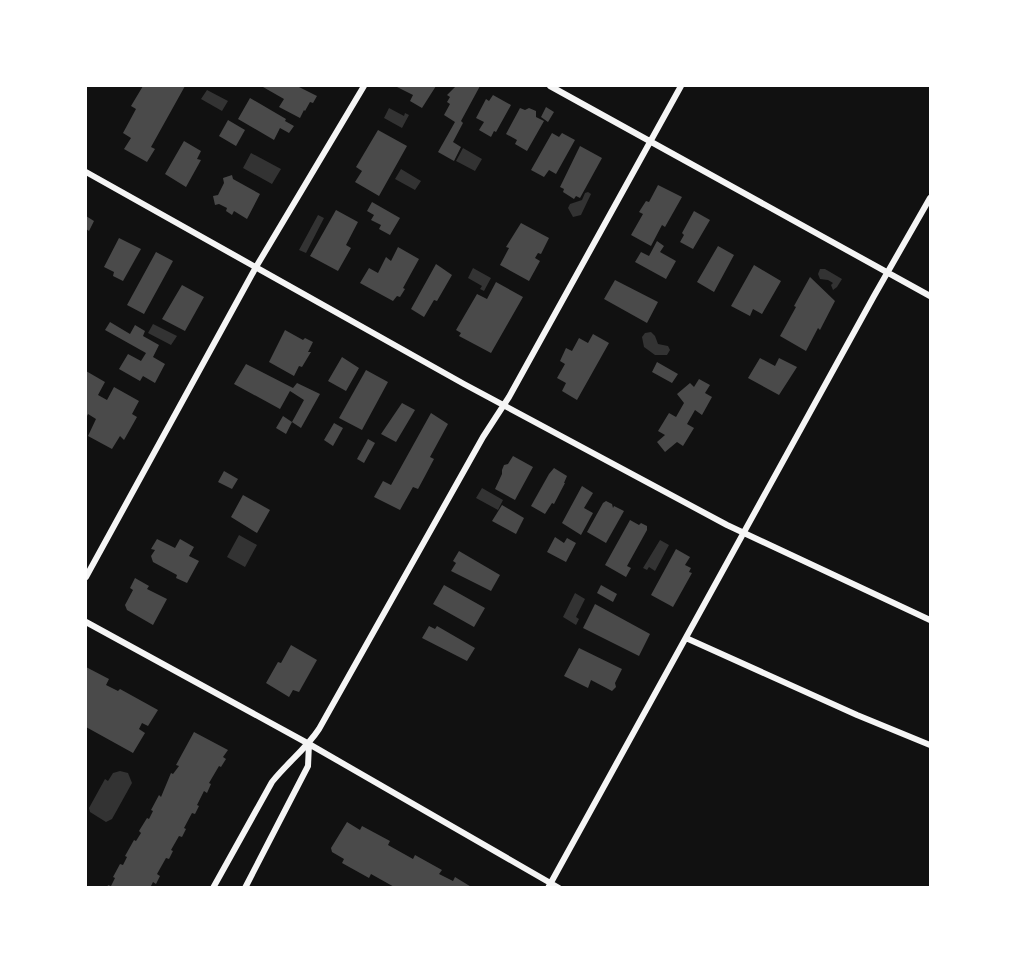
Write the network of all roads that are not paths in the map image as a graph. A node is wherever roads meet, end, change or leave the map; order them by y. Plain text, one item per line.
1 (364, 86) edge
2 (550, 86) edge
3 (681, 86) edge
4 (650, 141) junction
5 (86, 172) edge
6 (930, 198) edge
7 (256, 267) junction
8 (887, 272) junction
9 (930, 296) edge
10 (503, 405) junction
11 (743, 533) junction
12 (86, 577) edge
13 (930, 620) edge
14 (86, 622) edge
15 (686, 638) junction
16 (309, 744) junction
17 (930, 745) edge
18 (550, 885) edge
19 (213, 888) edge
20 (244, 888) edge
21 (559, 888) edge

1 - 7 street
2 - 4 street
3 - 4 street
4 - 8 street
4 - 10 street
5 - 7 street
6 - 8 street
7 - 10 street
7 - 12 street
8 - 9 street
8 - 11 street
10 - 11 street
10 - 16 street
11 - 13 street
11 - 15 street
14 - 16 street
15 - 17 street
15 - 18 street
16 - 18 street
16 - 19 street
16 - 20 street
18 - 21 street

